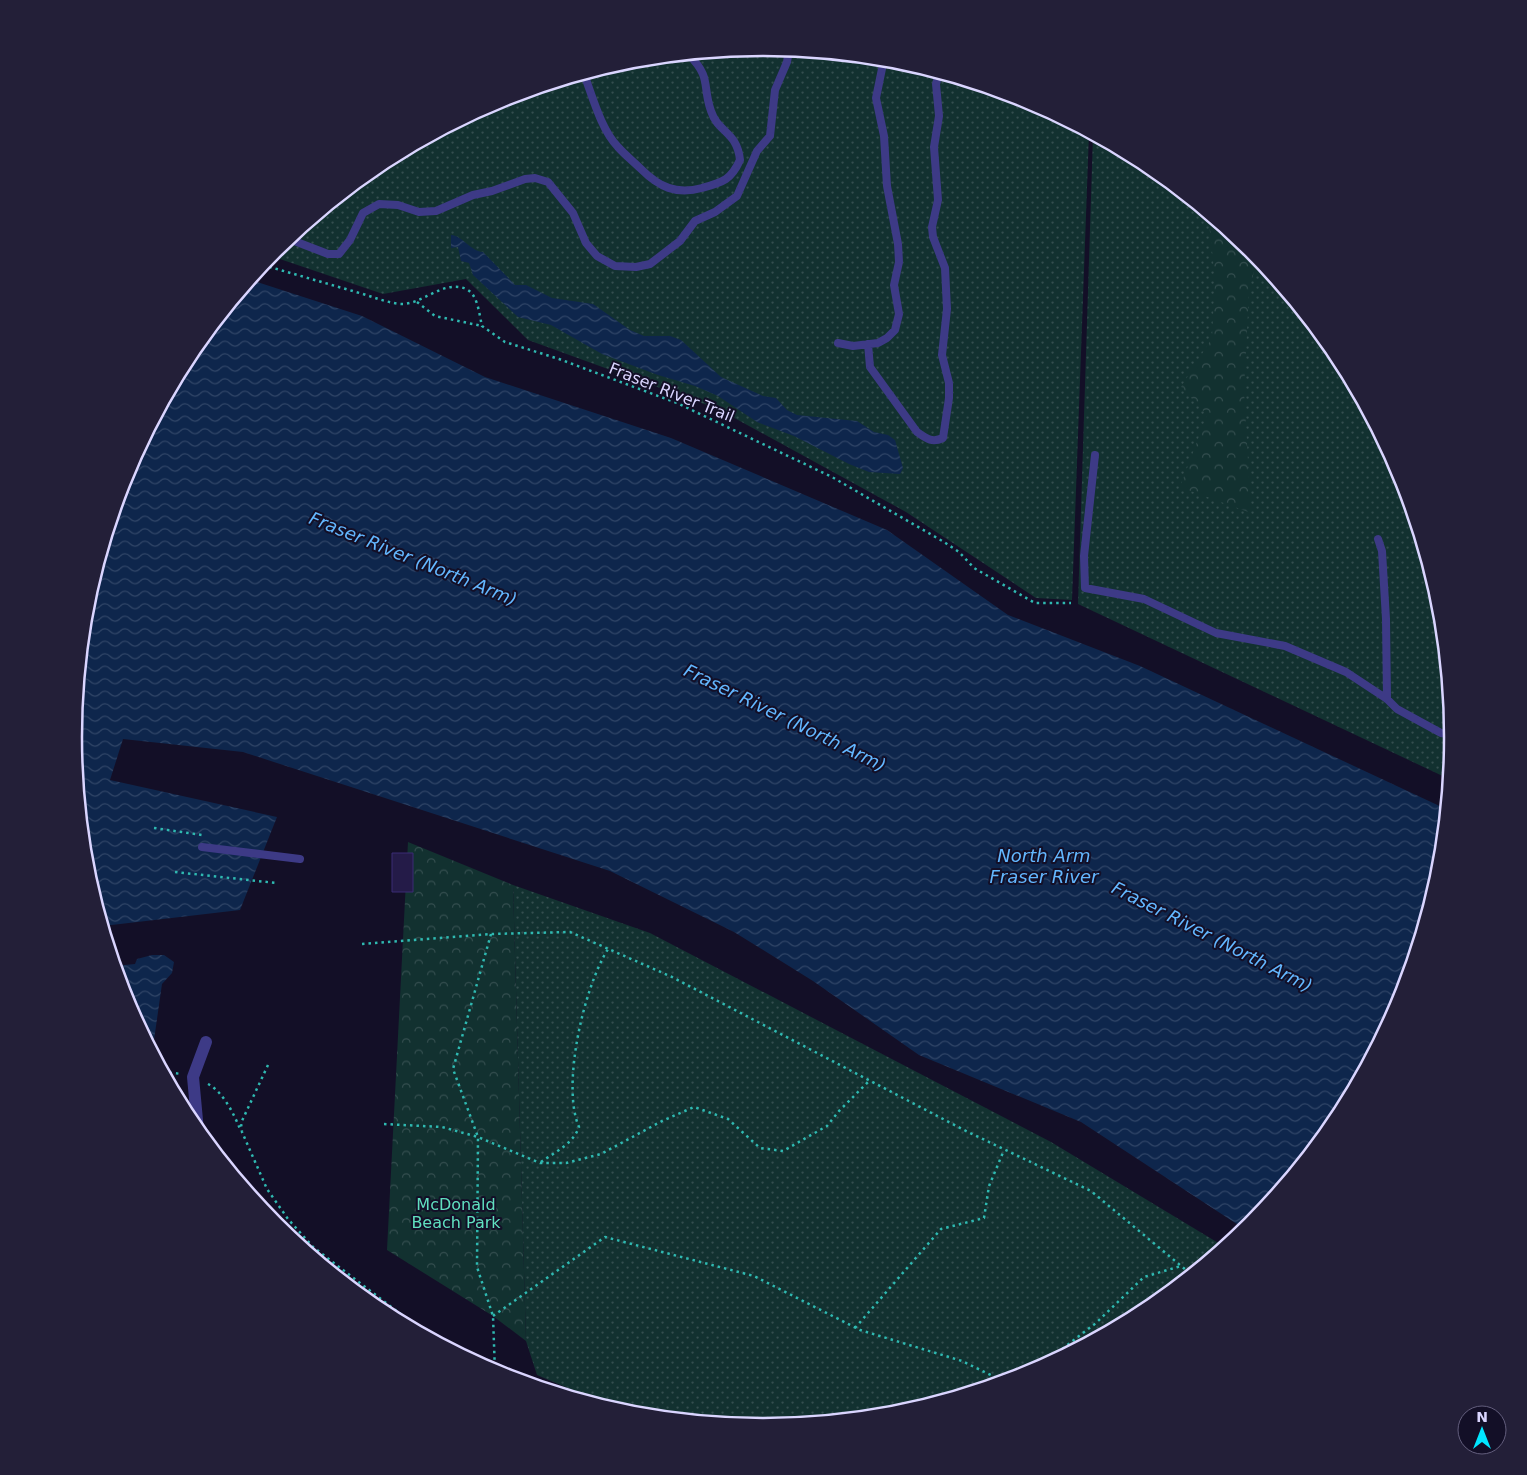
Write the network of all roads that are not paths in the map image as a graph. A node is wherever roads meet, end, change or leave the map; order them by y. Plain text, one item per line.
1 (788, 57) edge
2 (693, 60) edge
3 (882, 67) edge
4 (938, 78) edge
5 (586, 79) edge
6 (297, 242) edge
7 (838, 343) dead end
8 (868, 344) junction
9 (1095, 455) dead end
10 (1378, 539) dead end
11 (1387, 699) junction
12 (1445, 734) edge
13 (202, 847) dead end
14 (300, 859) dead end
15 (206, 1042) dead end
16 (196, 1115) edge

1 - 6 lane
2 - 5 lane
3 - 8 lane
4 - 8 lane
7 - 8 lane
9 - 11 lane
10 - 11 lane
11 - 12 lane
13 - 14 lane
15 - 16 street

